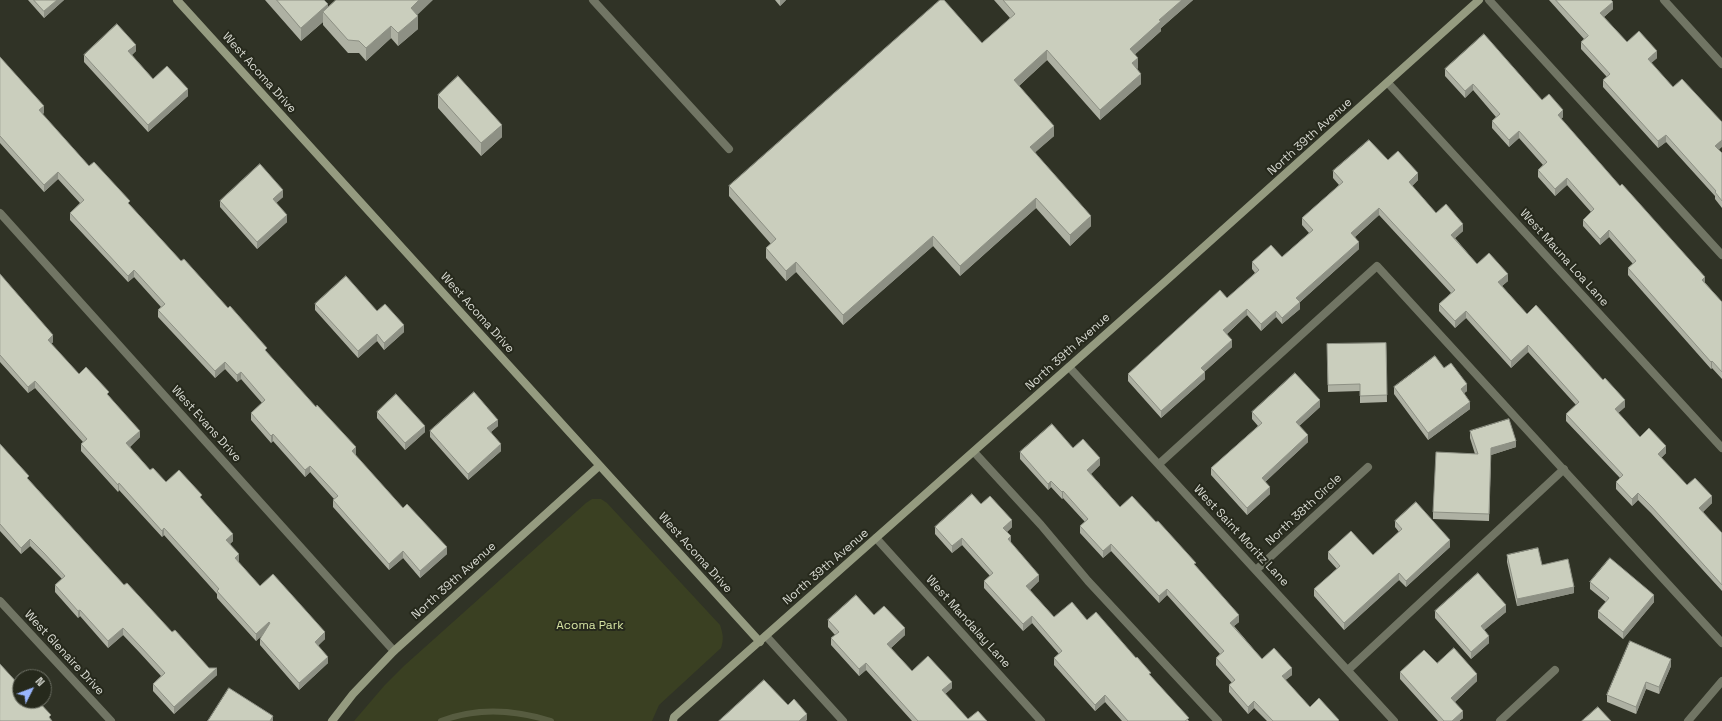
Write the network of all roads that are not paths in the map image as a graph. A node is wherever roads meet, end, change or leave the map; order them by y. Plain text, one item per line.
1 (177, 0) edge
2 (593, 0) edge
3 (1479, 0) edge
4 (1489, 0) edge
5 (1664, 0) edge
6 (1722, 64) edge
7 (1388, 83) junction
8 (729, 149) dead end
9 (0, 213) edge
10 (1722, 255) edge
11 (1069, 367) junction
12 (1722, 448) edge
13 (974, 452) junction
14 (1159, 464) junction
15 (599, 466) junction
16 (1368, 467) dead end
17 (1564, 469) junction
18 (876, 538) junction
19 (1256, 570) junction
20 (0, 601) edge
21 (763, 639) junction
22 (1722, 643) edge
23 (394, 651) junction
24 (1348, 670) junction
25 (1555, 670) dead end
26 (1722, 681) edge
27 (111, 721) edge
28 (332, 721) edge
29 (673, 721) edge
30 (843, 721) edge
31 (1041, 721) edge
32 (1218, 721) edge
33 (1394, 721) edge
34 (1500, 721) edge
35 (1688, 721) edge

1 - 15 street, West Acoma Drive
2 - 8 street
3 - 7 street, North 39th Avenue
4 - 10 street
5 - 6 street
7 - 11 street, North 39th Avenue
7 - 12 street, West Mauna Loa Lane
9 - 23 street, West Evans Drive
11 - 13 street, North 39th Avenue
11 - 14 street, West Saint Moritz Lane
13 - 18 street, North 39th Avenue
13 - 32 street
14 - 17 street
14 - 19 street, West Saint Moritz Lane
15 - 21 street, West Acoma Drive
15 - 23 street, North 39th Avenue
16 - 19 street, North 38th Circle
17 - 22 street
17 - 24 street
18 - 21 street, North 39th Avenue
18 - 31 street, West Mandalay Lane
19 - 24 street, West Saint Moritz Lane
20 - 27 street, West Glenaire Drive
21 - 29 street, North 39th Avenue
21 - 30 street
23 - 28 street, North 39th Avenue
24 - 33 street, West Saint Moritz Lane
25 - 34 street
26 - 35 street

